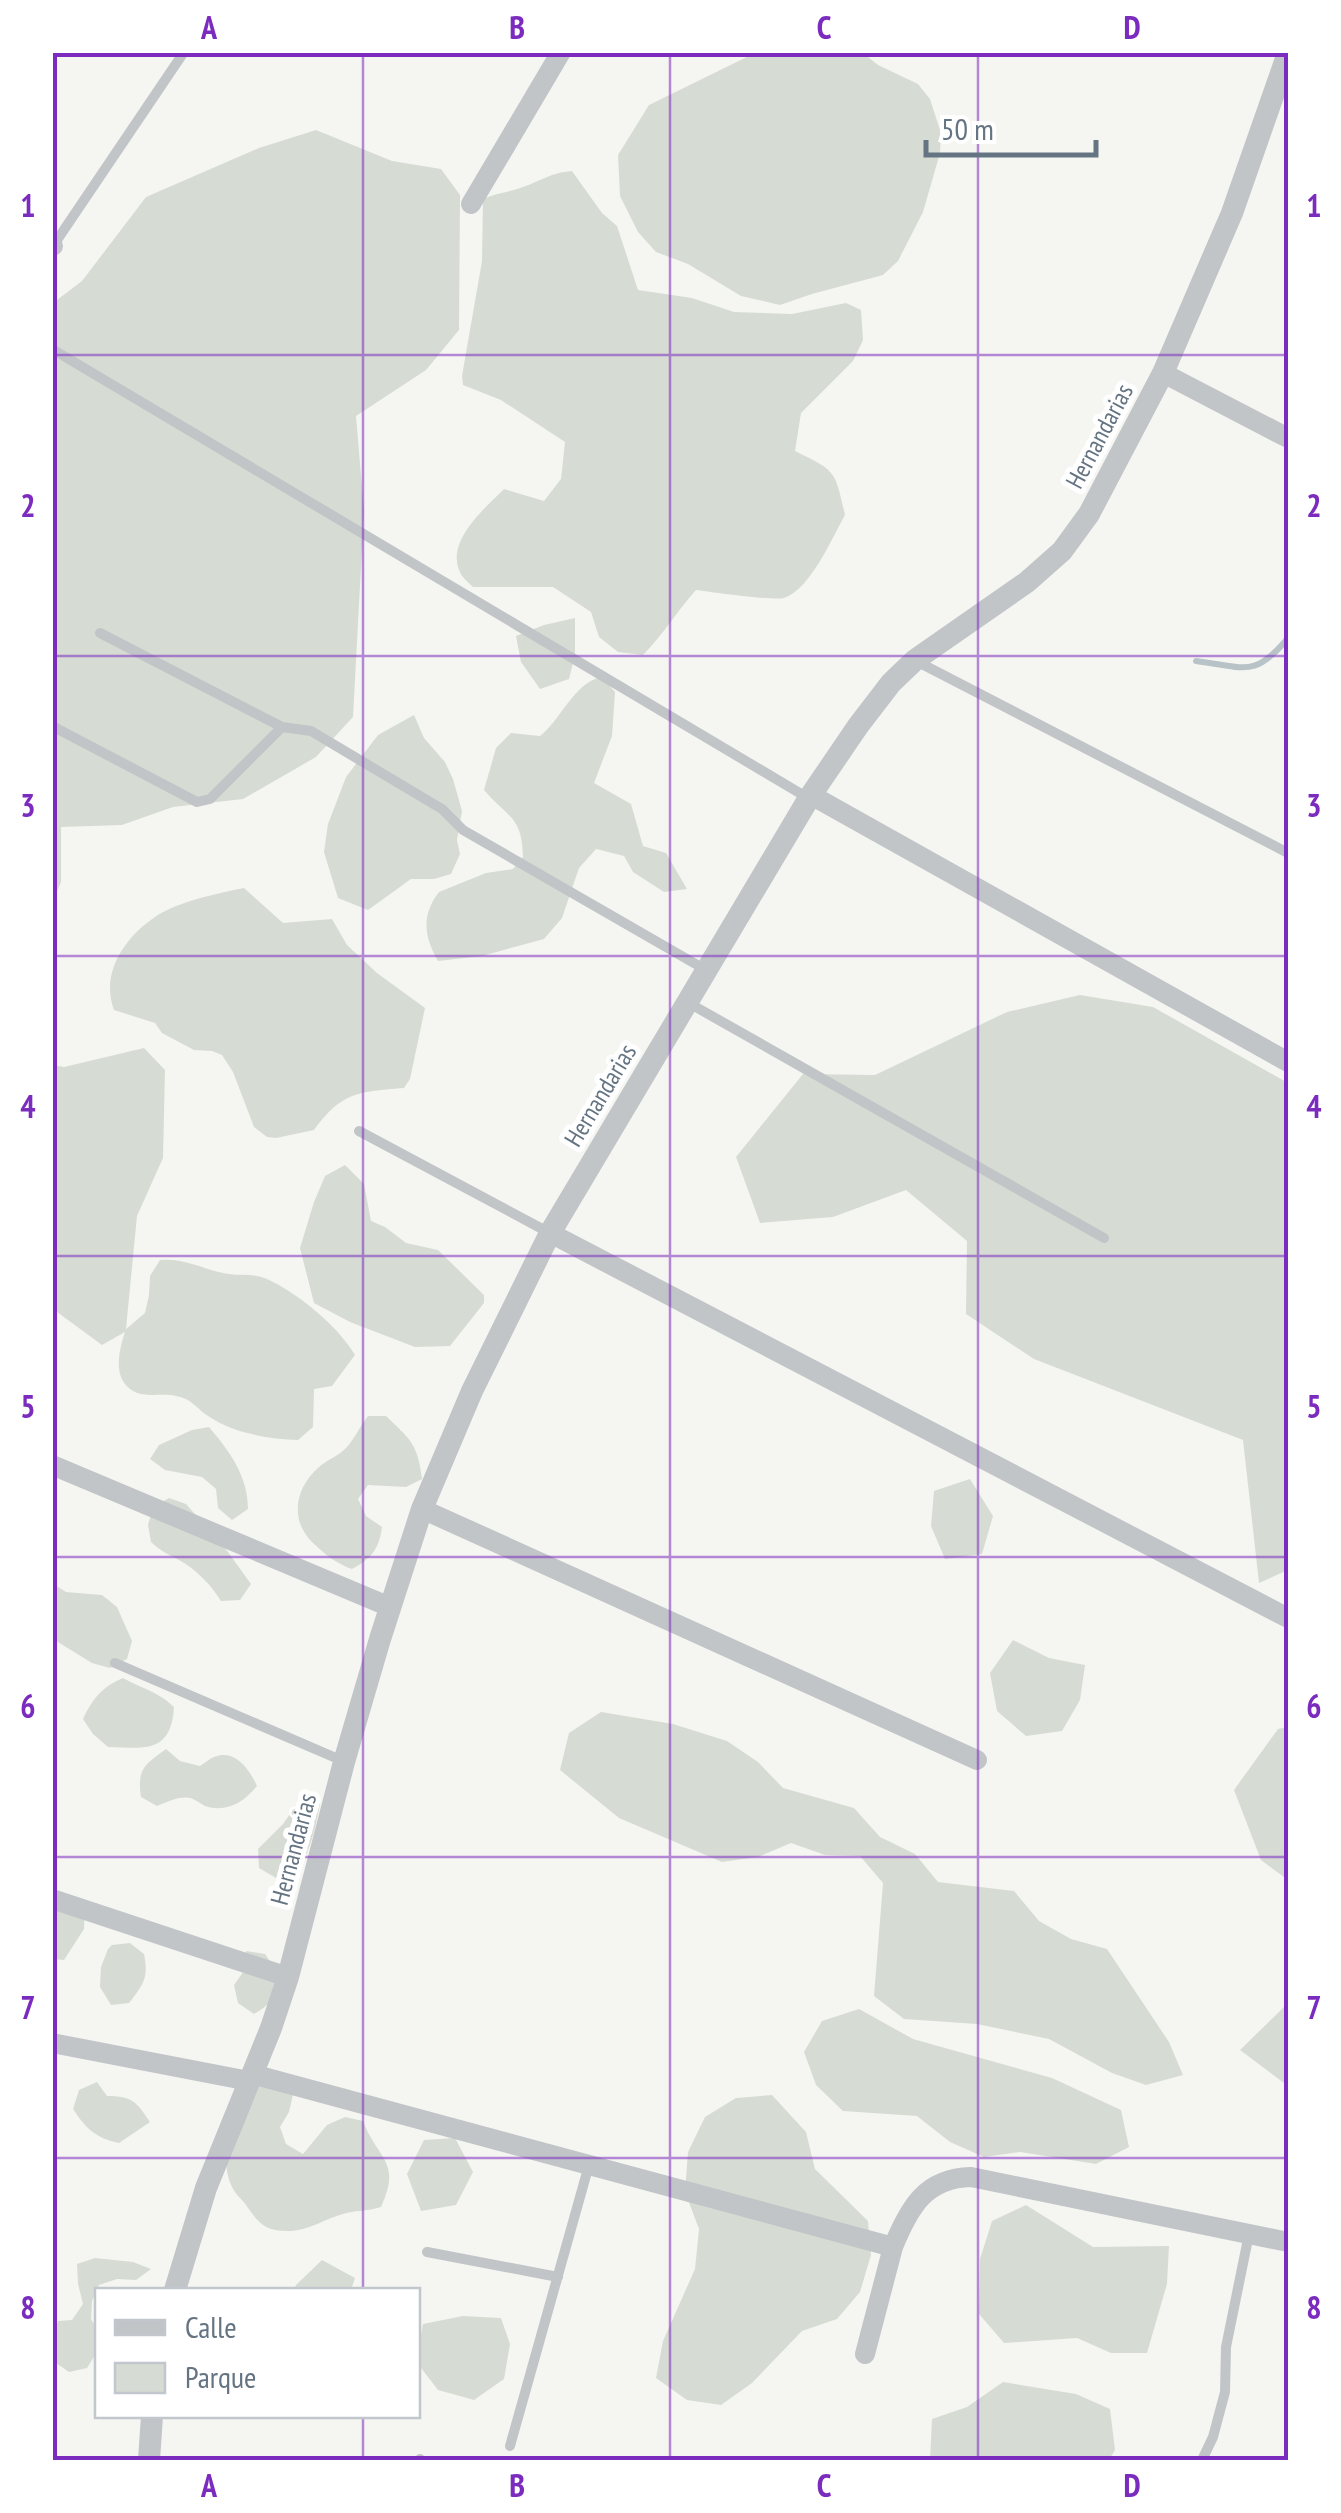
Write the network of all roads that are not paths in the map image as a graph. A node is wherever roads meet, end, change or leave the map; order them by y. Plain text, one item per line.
1 (184, 52) edge
2 (561, 52) edge
3 (1287, 64) edge
4 (471, 204) dead end
5 (53, 246) edge
6 (52, 349) edge
7 (1163, 373) junction
8 (1288, 438) edge
9 (100, 634) dead end
10 (915, 660) junction
11 (52, 726) edge
12 (282, 726) junction
13 (810, 797) junction
14 (1288, 853) edge
15 (706, 970) junction
16 (688, 1002) junction
17 (1288, 1062) edge
18 (359, 1131) dead end
19 (550, 1233) junction
20 (1104, 1238) dead end
21 (52, 1465) edge
22 (422, 1509) junction
23 (390, 1607) junction
24 (1288, 1618) edge
25 (115, 1663) dead end
26 (977, 1760) dead end
27 (344, 1762) junction
28 (52, 1899) edge
29 (288, 1977) junction
30 (52, 2043) edge
31 (251, 2078) junction
32 (589, 2165) junction
33 (1249, 2234) junction
34 (1288, 2242) edge
35 (893, 2247) junction
36 (427, 2252) dead end
37 (558, 2277) junction
38 (177, 2288) edge
39 (865, 2354) dead end
40 (152, 2418) edge
41 (510, 2446) dead end
42 (149, 2460) edge
43 (1202, 2460) edge

1 - 5 lane
2 - 4 street
3 - 7 street, Hernandarias
6 - 13 lane
7 - 8 street
7 - 10 street, Hernandarias
9 - 12 lane
10 - 13 street, Hernandarias
10 - 14 lane
11 - 12 lane
12 - 15 lane
13 - 15 street, Hernandarias
13 - 17 street
15 - 16 street, Hernandarias
16 - 19 street, Hernandarias
16 - 20 lane
18 - 19 lane
19 - 22 street, Hernandarias
19 - 24 street
21 - 23 street
22 - 23 street, Hernandarias
22 - 26 street
23 - 27 street, Hernandarias
25 - 27 lane
27 - 29 street, Hernandarias
28 - 29 street
29 - 31 street, Hernandarias
30 - 31 street
31 - 32 street
31 - 38 street, Hernandarias
32 - 35 street
32 - 37 lane
33 - 34 street
33 - 35 street
33 - 43 lane
35 - 39 street
36 - 37 lane
37 - 41 lane
40 - 42 street

